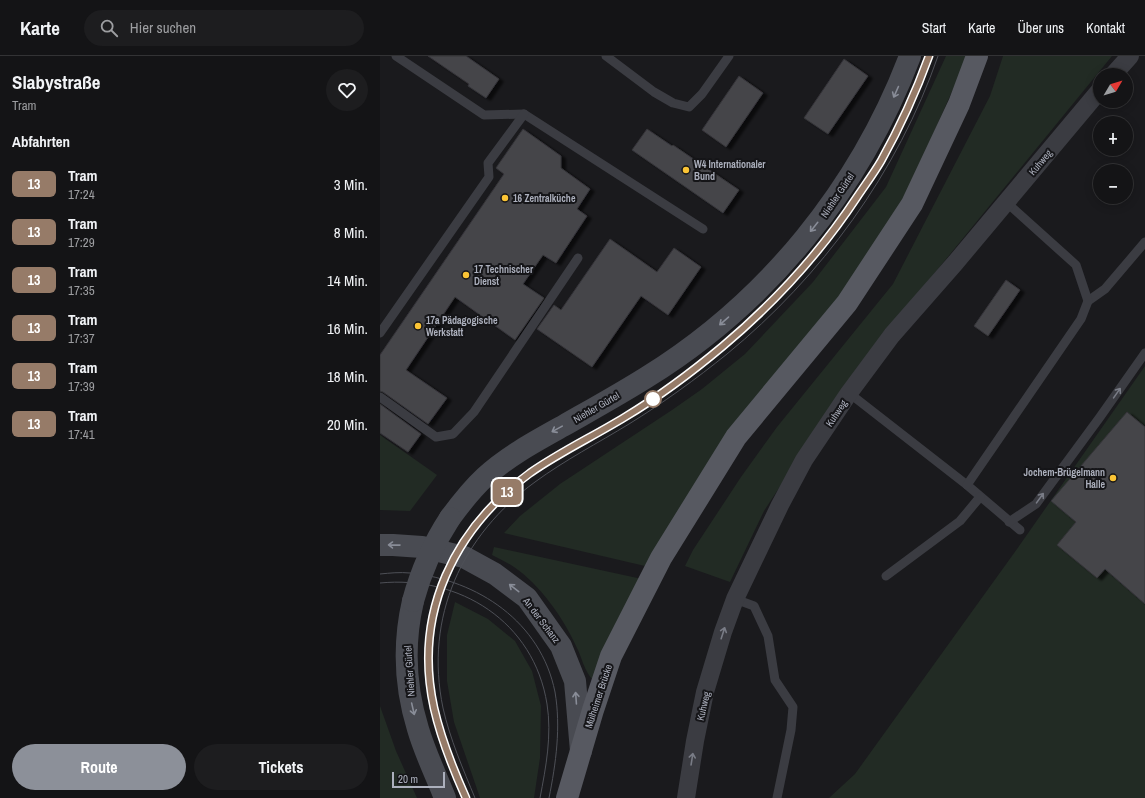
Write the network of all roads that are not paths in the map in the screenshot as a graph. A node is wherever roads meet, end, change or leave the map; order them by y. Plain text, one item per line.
1 (396, 56) edge
2 (606, 56) edge
3 (729, 56) edge
4 (910, 56) edge
5 (977, 56) edge
6 (988, 56) edge
7 (1130, 56) edge
8 (1119, 68) edge
9 (1093, 98) edge
10 (524, 114) junction
11 (1006, 202) junction
12 (703, 229) dead end
13 (1145, 242) edge
14 (578, 258) dead end
15 (1088, 300) junction
16 (380, 333) edge
17 (1145, 354) edge
18 (849, 393) junction
19 (380, 397) edge
20 (967, 485) junction
21 (980, 497) junction
22 (1009, 522) junction
23 (1020, 530) dead end
24 (380, 545) edge
25 (666, 558) junction
26 (886, 576) dead end
27 (735, 598) junction
28 (581, 751) junction
29 (445, 798) edge
30 (567, 798) edge
31 (577, 798) edge
32 (686, 798) edge
33 (777, 798) edge

1 - 10 lane
2 - 3 lane
4 -> 29 main road, Niehler Gürtel, bridge
5 - 25 main road
6 - 25 main road
7 - 8 street
9 - 11 street, Kuhweg
10 - 12 lane
10 - 16 lane
11 - 15 lane
11 - 18 street, Kuhweg
13 - 15 lane
14 - 19 lane
15 - 20 lane
22 -> 17 lane
18 - 20 lane
18 - 27 street, Kuhweg
20 - 21 lane
21 - 22 lane
21 - 26 lane
22 - 23 lane
28 -> 24 main road, An der Schanz
25 - 28 main road, Mülheimer Brücke
25 - 31 main road
32 -> 27 street, Kuhweg
27 - 33 lane
28 - 30 main road, Mülheimer Brücke

